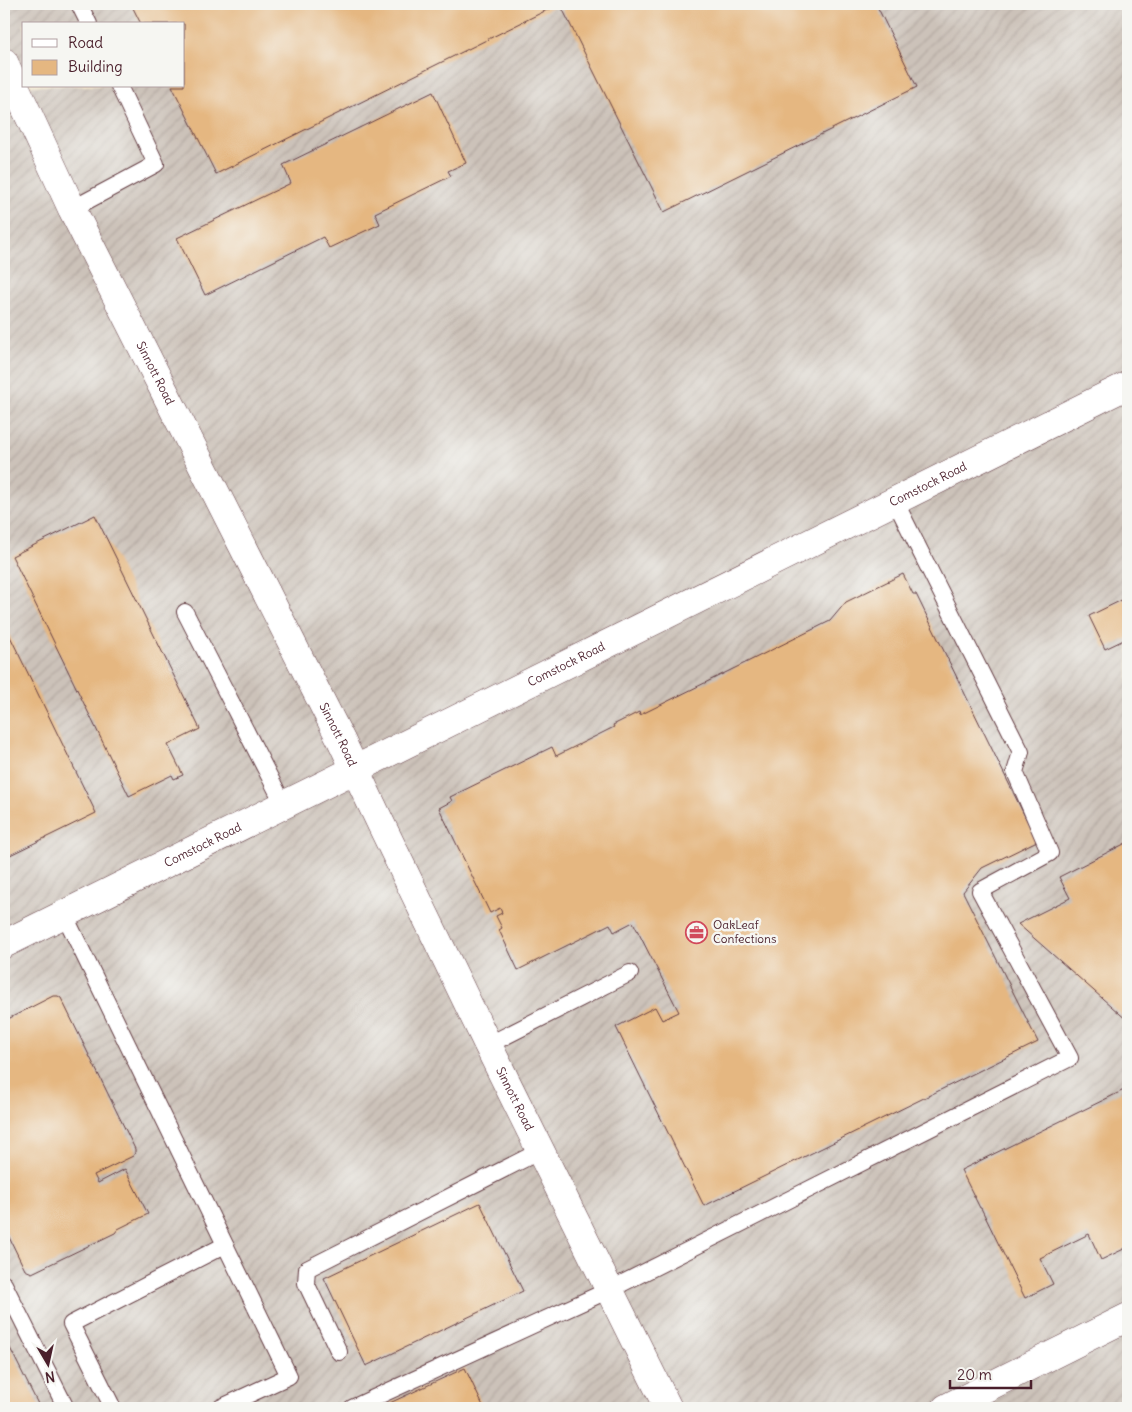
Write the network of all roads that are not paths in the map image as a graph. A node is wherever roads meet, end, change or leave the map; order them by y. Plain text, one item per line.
1 (79, 4) edge
2 (88, 22) edge
3 (4, 62) edge
4 (120, 88) edge
5 (72, 209) junction
6 (1128, 385) edge
7 (895, 501) junction
8 (185, 612) dead end
9 (356, 769) junction
10 (284, 805) junction
11 (64, 914) junction
12 (5, 939) edge
13 (630, 973) dead end
14 (488, 1045) junction
15 (540, 1151) junction
16 (225, 1245) junction
17 (4, 1284) edge
18 (609, 1290) junction
19 (1128, 1317) edge
20 (340, 1352) dead end
21 (66, 1408) edge
22 (113, 1408) edge
23 (220, 1408) edge
24 (352, 1408) edge
25 (668, 1408) edge
26 (946, 1408) edge

1 - 2 lane
3 - 5 street, Sinnott Road
4 - 5 lane
5 - 9 street, Sinnott Road
6 - 7 street, Comstock Road
7 - 9 street, Comstock Road
7 - 18 lane
8 - 10 lane
9 - 10 street, Comstock Road
9 - 14 street, Sinnott Road
10 - 11 street, Comstock Road
11 - 12 street, Comstock Road
11 - 16 lane
13 - 14 lane
14 - 15 street, Sinnott Road
15 - 18 street, Sinnott Road
15 - 20 lane
16 - 22 lane
16 - 23 lane
17 - 21 lane
18 - 24 lane
18 - 25 street, Sinnott Road
19 - 26 street

